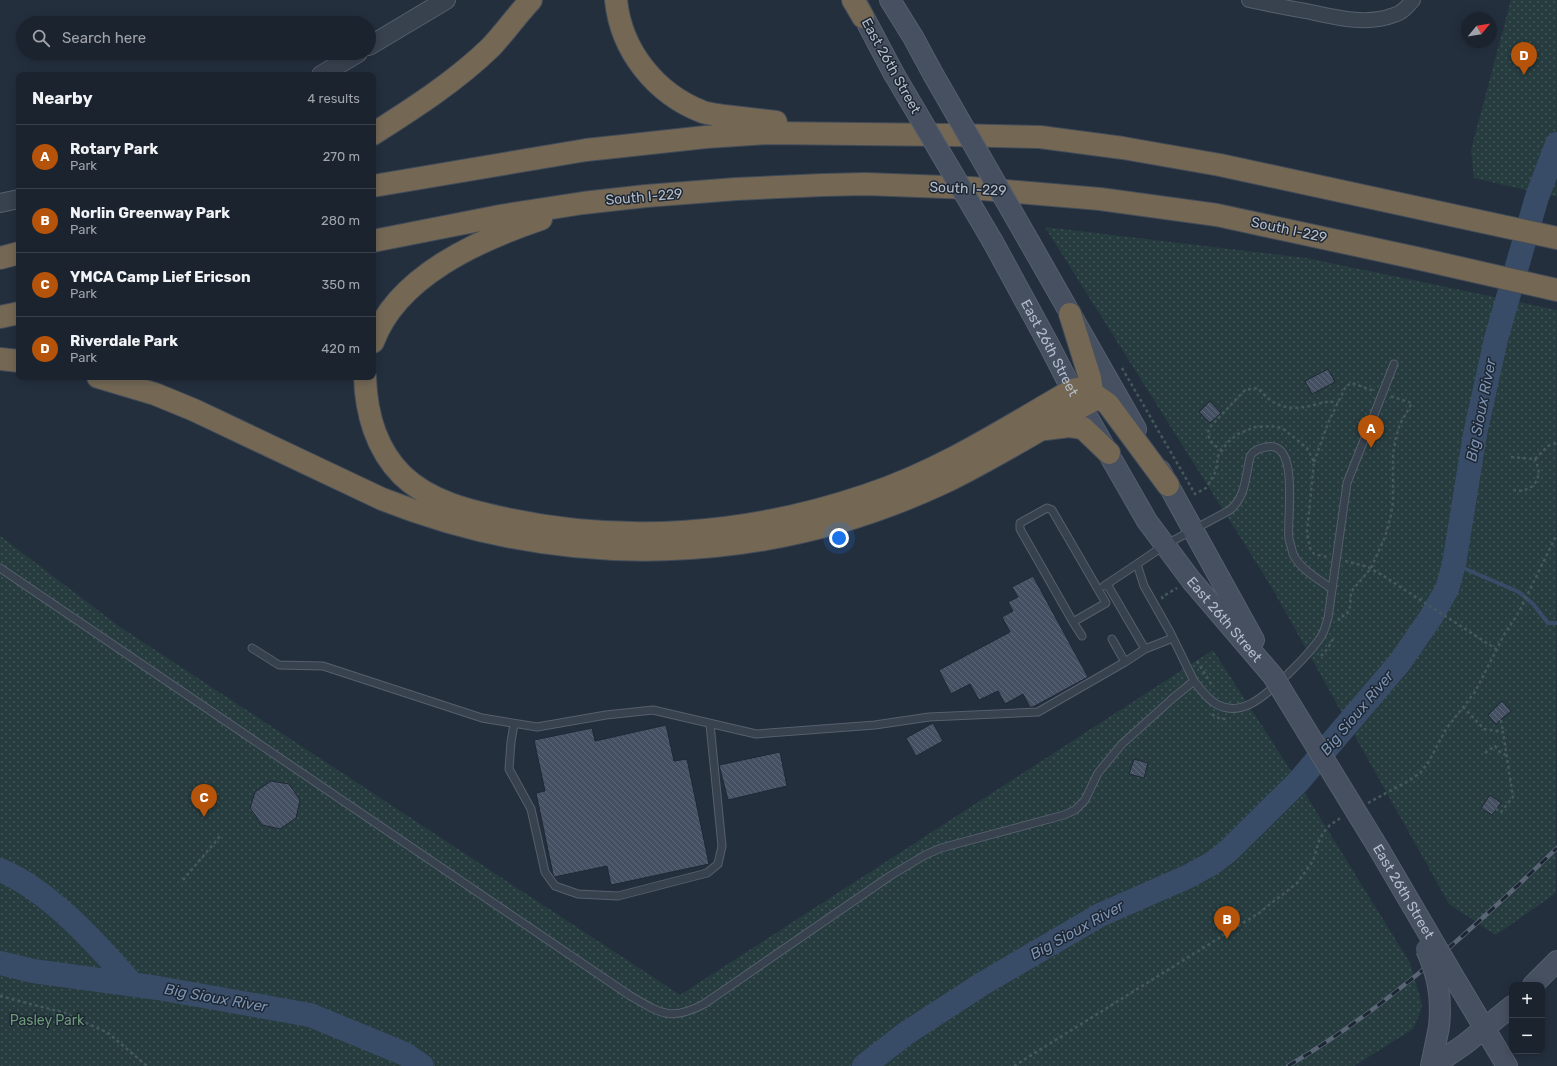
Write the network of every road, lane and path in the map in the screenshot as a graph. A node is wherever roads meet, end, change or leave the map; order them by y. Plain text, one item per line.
1 (446, 0) edge
2 (531, 0) edge
3 (616, 0) edge
4 (890, 0) edge
5 (1249, 0) edge
6 (1413, 0) edge
7 (857, 6) edge
8 (376, 42) edge
9 (346, 60) edge
10 (326, 72) edge
11 (376, 132) edge
12 (882, 135) junction
13 (376, 185) edge
14 (646, 196) junction
15 (16, 200) edge
16 (0, 203) edge
17 (1557, 238) edge
18 (376, 240) edge
19 (16, 254) edge
20 (0, 258) edge
21 (1557, 290) edge
22 (16, 314) edge
23 (1070, 314) junction
24 (0, 317) edge
25 (376, 336) edge
26 (0, 359) edge
27 (16, 361) edge
28 (1118, 362) dead end
29 (1394, 364) dead end
30 (108, 380) edge
31 (365, 380) edge
32 (1082, 396) junction
33 (1338, 403) dead end
34 (1033, 434) junction
35 (1557, 444) edge
36 (1222, 451) junction
37 (1109, 453) junction
38 (1511, 457) dead end
39 (1535, 459) junction
40 (1168, 485) junction
41 (1513, 490) dead end
42 (1192, 529) junction
43 (1557, 534) edge
44 (1165, 545) junction
45 (1335, 559) junction
46 (1137, 564) junction
47 (0, 568) edge
48 (1107, 584) junction
49 (1331, 588) junction
50 (1098, 590) junction
51 (1073, 622) junction
52 (1082, 636) dead end
53 (1173, 638) junction
54 (1112, 639) dead end
55 (252, 648) dead end
56 (1146, 649) junction
57 (1496, 649) junction
58 (1125, 662) junction
59 (1273, 676) junction
60 (1194, 681) junction
61 (1463, 707) junction
62 (1501, 720) dead end
63 (514, 724) junction
64 (710, 724) junction
65 (1503, 732) junction
66 (1486, 753) dead end
67 (1506, 755) junction
68 (1365, 804) dead end
69 (1496, 809) dead end
70 (1345, 816) dead end
71 (221, 835) dead end
72 (1379, 849) junction
73 (183, 880) dead end
74 (1557, 961) edge
75 (1536, 982) edge
76 (0, 996) edge
77 (1509, 1009) edge
78 (1485, 1029) junction
79 (147, 1066) edge
80 (1014, 1066) edge
81 (1432, 1066) edge
82 (1507, 1066) edge

1 - 8 street
2 - 11 highway
3 - 12 highway
4 - 23 main road, East 26th Street, bridge
5 - 6 street
7 - 32 main road, East 26th Street, bridge
9 - 10 street
12 - 13 highway
12 - 17 highway
14 - 18 highway, South I-229
14 - 21 highway, South I-229
14 - 25 highway
15 - 16 street
19 - 20 highway
22 - 24 highway
23 - 32 highway
23 - 40 main road, East 26th Street
26 - 27 highway
28 - 36 path
29 - 45 lane
30 - 34 highway
31 - 32 highway
32 - 34 highway
32 - 37 main road, East 26th Street
32 - 40 highway
33 - 36 path
34 - 37 highway
35 - 39 path
36 - 45 path
37 - 44 main road, East 26th Street
38 - 39 path
39 - 41 path
40 - 42 main road, East 26th Street
42 - 44 lane
42 - 49 lane
42 - 59 main road, East 26th Street
43 - 57 path
44 - 46 lane
44 - 59 main road, East 26th Street
45 - 49 lane
45 - 57 path
46 - 48 lane
46 - 53 lane
47 - 60 lane
48 - 50 lane
48 - 56 lane
49 - 60 lane
50 - 51 lane
50 - 51 lane
51 - 52 lane
53 - 56 lane
53 - 60 lane
54 - 58 lane
55 - 63 lane
56 - 58 lane
57 - 61 path
58 - 64 lane
59 - 72 main road, East 26th Street, bridge
61 - 65 path
61 - 68 path
62 - 65 path
63 - 64 lane
63 - 64 lane
65 - 67 path
66 - 67 path
67 - 69 path
70 - 80 path
71 - 73 path
72 - 78 main road, East 26th Street, bridge
72 - 81 main road, bridge
74 - 75 main road
76 - 79 path
77 - 78 main road
78 - 81 main road
78 - 82 main road, East 26th Street

